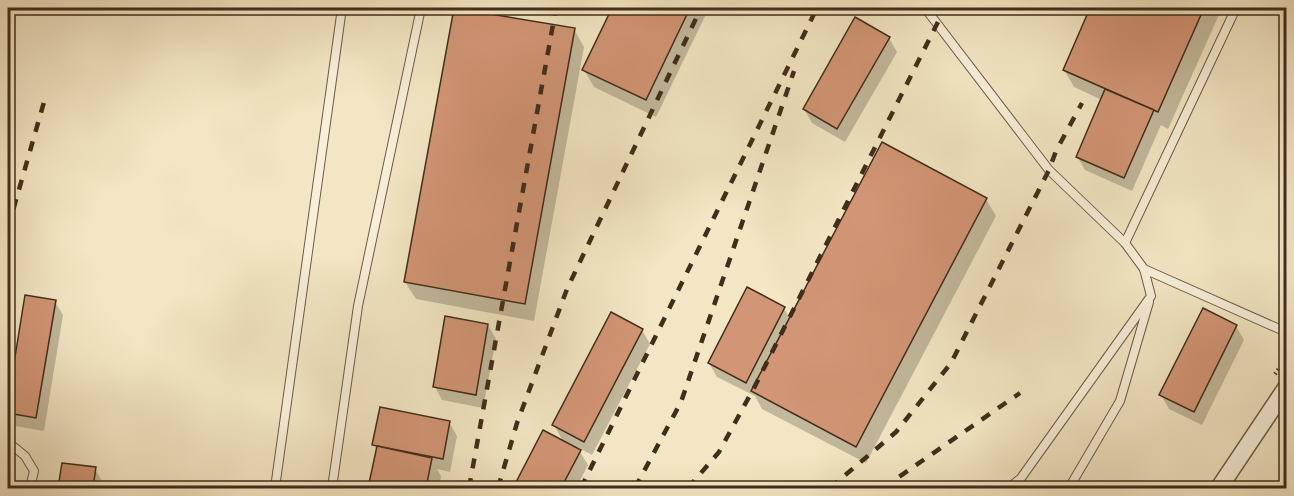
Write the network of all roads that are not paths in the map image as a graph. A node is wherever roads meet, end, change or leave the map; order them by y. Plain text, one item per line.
1 (342, 8) edge
2 (421, 8) edge
3 (926, 8) edge
4 (1236, 8) edge
5 (1125, 243) junction
6 (1144, 269) junction
7 (1151, 296) junction
8 (1287, 332) edge
9 (1287, 388) edge
10 (8, 442) edge
11 (30, 489) edge
12 (275, 489) edge
13 (332, 489) edge
14 (1009, 489) edge
15 (1070, 489) edge
16 (1219, 489) edge

1 - 12 lane
2 - 13 lane
3 - 5 lane
4 - 5 lane
5 - 6 lane
6 - 7 lane
6 - 8 lane
7 - 14 lane
7 - 15 lane
9 - 16 street
10 - 11 lane

